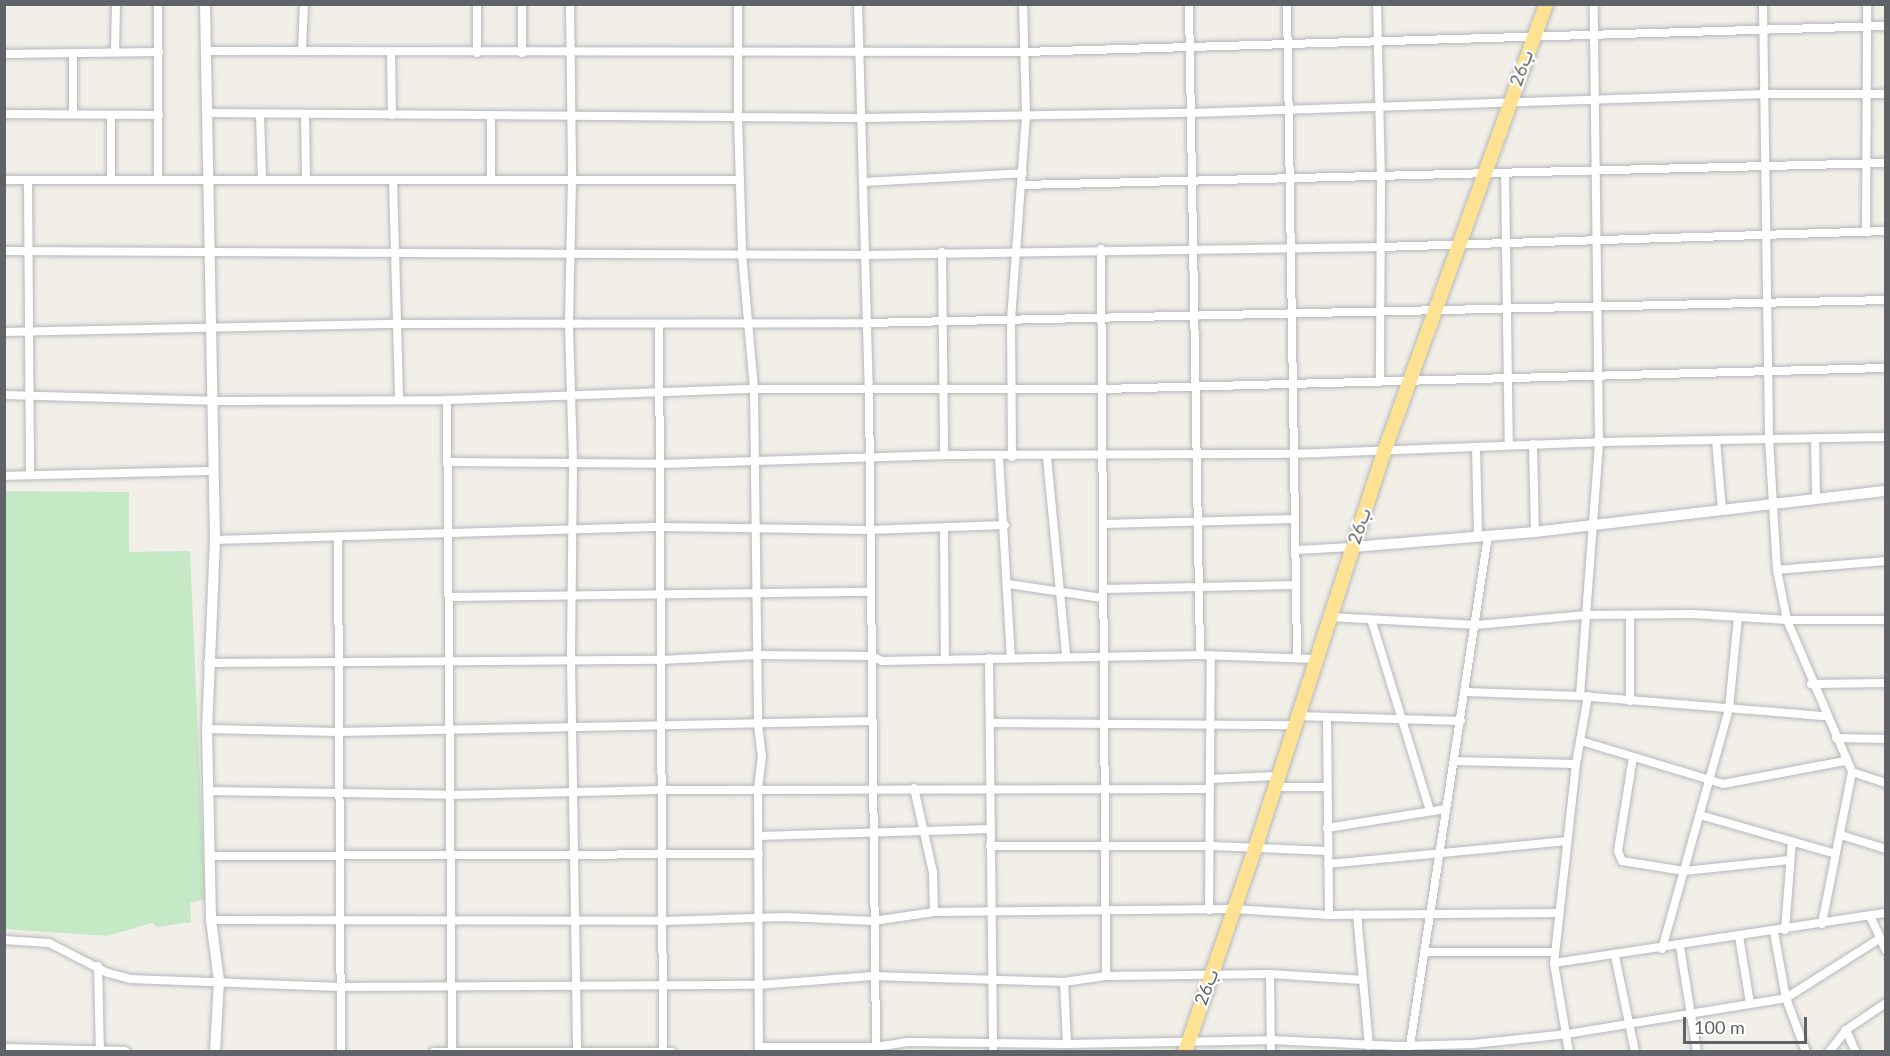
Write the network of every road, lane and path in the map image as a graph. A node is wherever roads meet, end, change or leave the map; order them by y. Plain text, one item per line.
1 (116, 4) edge
2 (158, 4) edge
3 (205, 4) edge
4 (304, 4) edge
5 (477, 4) edge
6 (522, 4) edge
7 (570, 4) edge
8 (738, 4) edge
9 (858, 4) edge
10 (1023, 4) edge
11 (1189, 4) edge
12 (1287, 4) edge
13 (1377, 4) edge
14 (1546, 4) edge
15 (1594, 4) edge
16 (1763, 4) edge
17 (1867, 4) edge
18 (1867, 26) junction
19 (1886, 26) edge
20 (1765, 29) junction
21 (1594, 34) junction
22 (1532, 37) junction
23 (1377, 39) junction
24 (1287, 42) junction
25 (1191, 46) junction
26 (115, 51) junction
27 (206, 51) junction
28 (302, 51) junction
29 (159, 52) junction
30 (1024, 52) junction
31 (72, 53) junction
32 (391, 53) junction
33 (477, 53) junction
34 (522, 53) junction
35 (4, 54) edge
36 (572, 54) junction
37 (739, 54) junction
38 (858, 54) junction
39 (1767, 94) junction
40 (1867, 94) junction
41 (1886, 94) edge
42 (1596, 101) junction
43 (1508, 103) junction
44 (1380, 107) junction
45 (1286, 110) junction
46 (207, 113) junction
47 (1191, 113) junction
48 (4, 114) edge
49 (73, 114) junction
50 (111, 115) junction
51 (159, 115) junction
52 (260, 115) junction
53 (392, 115) junction
54 (305, 116) junction
55 (491, 116) junction
56 (1026, 116) junction
57 (738, 117) junction
58 (571, 118) junction
59 (862, 118) junction
60 (1866, 163) junction
61 (1886, 163) edge
62 (1766, 166) junction
63 (1599, 171) junction
64 (1023, 174) junction
65 (1482, 174) junction
66 (1505, 174) junction
67 (1381, 177) junction
68 (572, 178) junction
69 (159, 179) junction
70 (208, 179) junction
71 (491, 179) junction
72 (1289, 179) junction
73 (4, 180) edge
74 (111, 180) junction
75 (262, 180) junction
76 (306, 180) junction
77 (393, 180) junction
78 (740, 180) junction
79 (28, 181) junction
80 (1192, 181) junction
81 (864, 183) junction
82 (1022, 185) junction
83 (1866, 231) junction
84 (1886, 231) edge
85 (1766, 233) junction
86 (1598, 237) junction
87 (1507, 240) junction
88 (1459, 243) junction
89 (1289, 246) junction
90 (1381, 247) junction
91 (1101, 249) junction
92 (1192, 249) junction
93 (4, 251) edge
94 (29, 251) junction
95 (208, 251) junction
96 (1015, 251) junction
97 (393, 252) junction
98 (570, 252) junction
99 (942, 252) junction
100 (742, 254) junction
101 (866, 255) junction
102 (1886, 300) edge
103 (1766, 303) junction
104 (1598, 306) junction
105 (1507, 307) junction
106 (1435, 310) junction
107 (1382, 313) junction
108 (1290, 314) junction
109 (1194, 316) junction
110 (1103, 318) junction
111 (1011, 320) junction
112 (945, 321) junction
113 (748, 323) junction
114 (866, 323) junction
115 (397, 324) junction
116 (659, 324) junction
117 (569, 327) junction
118 (209, 329) junction
119 (4, 332) edge
120 (29, 332) junction
121 (1886, 368) edge
122 (1768, 369) junction
123 (1599, 374) junction
124 (1411, 379) junction
125 (1507, 379) junction
126 (1380, 381) junction
127 (1292, 383) junction
128 (1195, 385) junction
129 (945, 387) junction
130 (1010, 388) junction
131 (754, 389) junction
132 (868, 389) junction
133 (1103, 389) junction
134 (660, 392) junction
135 (571, 395) junction
136 (4, 396) edge
137 (30, 396) junction
138 (399, 400) junction
139 (447, 400) junction
140 (213, 401) junction
141 (1886, 436) edge
142 (1815, 438) junction
143 (1769, 439) junction
144 (1716, 440) junction
145 (1599, 442) junction
146 (1509, 444) junction
147 (1533, 444) junction
148 (1476, 447) junction
149 (1384, 452) junction
150 (1293, 454) junction
151 (945, 455) junction
152 (1196, 455) junction
153 (999, 457) junction
154 (1012, 457) junction
155 (1047, 457) junction
156 (1102, 457) junction
157 (867, 458) junction
158 (449, 462) junction
159 (754, 463) junction
160 (573, 464) junction
161 (661, 464) junction
162 (213, 471) junction
163 (30, 475) junction
164 (4, 476) edge
165 (1886, 491) edge
166 (1816, 497) junction
167 (1771, 502) junction
168 (1722, 510) junction
169 (1295, 519) junction
170 (1198, 520) junction
171 (1104, 524) junction
172 (1005, 525) junction
173 (1594, 526) junction
174 (662, 527) junction
175 (754, 527) junction
176 (944, 528) junction
177 (869, 530) junction
178 (571, 531) junction
179 (451, 532) junction
180 (1535, 532) junction
181 (338, 536) junction
182 (1483, 537) junction
183 (215, 540) junction
184 (1352, 547) junction
185 (1296, 550) junction
186 (1886, 561) edge
187 (1777, 570) junction
188 (1008, 584) junction
189 (1200, 585) junction
190 (1296, 585) junction
191 (1103, 589) junction
192 (756, 591) junction
193 (870, 592) junction
194 (1060, 592) junction
195 (660, 593) junction
196 (571, 596) junction
197 (449, 597) junction
198 (1102, 598) junction
199 (1584, 615) junction
200 (1630, 615) junction
201 (1329, 617) junction
202 (1738, 618) junction
203 (1787, 620) junction
204 (1886, 620) edge
205 (1372, 622) junction
206 (1477, 625) junction
207 (757, 655) junction
208 (1200, 655) junction
209 (1211, 655) junction
210 (871, 656) junction
211 (1066, 656) junction
212 (1011, 657) junction
213 (1104, 657) junction
214 (945, 658) junction
215 (989, 658) junction
216 (1297, 658) junction
217 (1315, 659) junction
218 (661, 660) junction
219 (451, 661) junction
220 (571, 661) junction
221 (338, 662) junction
222 (208, 663) junction
223 (1886, 683) edge
224 (1811, 684) junction
225 (1466, 692) junction
226 (1584, 696) junction
227 (1630, 701) junction
228 (1729, 709) junction
229 (1826, 716) junction
230 (1295, 720) junction
231 (1327, 720) junction
232 (1402, 721) junction
233 (1461, 721) junction
234 (872, 722) junction
235 (990, 723) junction
236 (1104, 723) junction
237 (1211, 723) junction
238 (660, 725) junction
239 (758, 725) junction
240 (572, 726) junction
241 (452, 728) junction
242 (207, 729) junction
243 (338, 732) junction
244 (1836, 738) junction
245 (1886, 740) edge
246 (1581, 741) junction
247 (1633, 757) junction
248 (1454, 761) junction
249 (1845, 761) junction
250 (1576, 764) junction
251 (1852, 772) junction
252 (1210, 778) junction
253 (1274, 782) junction
254 (1710, 782) junction
255 (1886, 783) edge
256 (1327, 787) junction
257 (914, 788) junction
258 (990, 788) junction
259 (1104, 788) junction
260 (759, 789) junction
261 (872, 789) junction
262 (1210, 789) junction
263 (661, 790) junction
264 (209, 791) junction
265 (574, 792) junction
266 (338, 793) junction
267 (452, 795) junction
268 (1445, 809) junction
269 (1430, 810) junction
270 (1700, 815) junction
271 (923, 828) junction
272 (991, 828) junction
273 (1327, 828) junction
274 (871, 835) junction
275 (759, 836) junction
276 (1841, 836) junction
277 (1566, 842) junction
278 (1792, 842) junction
279 (1106, 845) junction
280 (990, 846) junction
281 (1212, 846) junction
282 (1255, 849) junction
283 (1886, 849) edge
284 (1327, 851) junction
285 (1440, 852) junction
286 (662, 854) junction
287 (759, 854) junction
288 (1836, 854) junction
289 (575, 855) junction
290 (209, 856) junction
291 (339, 857) junction
292 (452, 857) junction
293 (1789, 860) junction
294 (1328, 864) junction
295 (1684, 871) junction
296 (1233, 909) junction
297 (1209, 910) junction
298 (934, 912) junction
299 (1106, 912) junction
300 (990, 913) junction
301 (1559, 913) junction
302 (1886, 913) edge
303 (1357, 914) junction
304 (1430, 914) junction
305 (1329, 915) junction
306 (1870, 916) junction
307 (761, 918) junction
308 (211, 920) junction
309 (339, 920) junction
310 (452, 920) junction
311 (575, 921) junction
312 (663, 921) junction
313 (873, 921) junction
314 (1822, 924) junction
315 (1785, 930) junction
316 (1774, 932) junction
317 (1739, 936) junction
318 (1879, 939) junction
319 (4, 940) edge
320 (1680, 947) junction
321 (1662, 949) junction
322 (1886, 950) edge
323 (1424, 952) junction
324 (1555, 952) junction
325 (1615, 956) junction
326 (1554, 963) junction
327 (98, 966) junction
328 (1270, 974) junction
329 (872, 976) junction
330 (1106, 976) junction
331 (1211, 976) junction
332 (991, 977) junction
333 (1363, 980) junction
334 (219, 981) junction
335 (1064, 982) junction
336 (452, 984) junction
337 (576, 984) junction
338 (664, 984) junction
339 (758, 985) junction
340 (340, 987) junction
341 (1786, 998) junction
342 (1750, 1003) junction
343 (1886, 1003) edge
344 (1690, 1014) junction
345 (1629, 1021) junction
346 (1846, 1030) junction
347 (1567, 1034) junction
348 (1271, 1040) junction
349 (1067, 1044) junction
350 (1369, 1045) junction
351 (1186, 1046) edge
352 (993, 1047) edge
353 (4, 1049) edge
354 (759, 1049) edge
355 (876, 1049) edge
356 (1410, 1049) edge
357 (663, 1050) edge
358 (100, 1051) edge
359 (452, 1051) edge
360 (577, 1051) edge
361 (633, 1051) edge
362 (125, 1052) edge
363 (215, 1052) edge
364 (341, 1052) edge
365 (434, 1052) edge
366 (672, 1052) edge
367 (1271, 1052) edge
368 (1569, 1052) edge
369 (1635, 1052) edge
370 (1697, 1052) edge
371 (1806, 1052) edge
372 (1829, 1052) edge
373 (1856, 1052) edge

1 - 26 street
2 - 29 street
3 - 27 street
4 - 28 street
5 - 33 street
6 - 34 street
7 - 36 street
8 - 37 street
9 - 38 street
10 - 30 street
11 - 25 street
12 - 24 street
13 - 23 street
14 - 22 highway, 26ب
15 - 21 street
16 - 20 street
17 - 18 street
18 - 19 street
18 - 20 street
18 - 40 street
20 - 21 street
20 - 39 street
21 - 22 street
21 - 42 street
22 - 23 street
22 - 43 highway, 26ب
23 - 24 street
23 - 44 street
24 - 25 street
24 - 45 street
25 - 30 street
25 - 47 street
26 - 29 street
26 - 31 street
27 - 28 street
27 - 46 street
28 - 32 street
29 - 51 street
30 - 38 street
30 - 56 street
31 - 35 street
31 - 49 street
32 - 33 street
32 - 53 street
33 - 34 street
34 - 36 street
36 - 37 street
36 - 58 street
37 - 38 street
37 - 57 street
38 - 59 street
39 - 40 street
39 - 42 street
39 - 62 street
40 - 41 street
40 - 60 street
42 - 43 street
42 - 63 street
43 - 44 street
43 - 65 highway, 26ب
44 - 45 street
44 - 67 street
45 - 47 street
45 - 72 street
46 - 52 street
46 - 70 street
47 - 56 street
47 - 80 street
48 - 49 street
49 - 50 street
50 - 51 street
50 - 74 street
51 - 69 street
52 - 54 street
52 - 75 street
53 - 54 street
53 - 55 street
54 - 76 street
55 - 58 street
55 - 71 street
56 - 59 street
56 - 64 street
57 - 58 street
57 - 59 street
57 - 78 street
58 - 68 street
59 - 81 street
60 - 61 street
60 - 62 street
60 - 83 street
62 - 63 street
62 - 85 street
63 - 66 street
63 - 86 street
64 - 81 street
64 - 82 street
65 - 66 street
65 - 67 street
65 - 88 highway, 26ب
66 - 87 street
67 - 72 street
67 - 90 street
68 - 71 street
68 - 78 street
68 - 98 street
69 - 70 street
69 - 74 street
70 - 75 street
70 - 95 street
71 - 77 street
72 - 80 street
72 - 89 street
73 - 79 street
74 - 79 street
75 - 76 street
76 - 77 street
77 - 97 street
78 - 100 street
79 - 94 street
80 - 82 street
80 - 92 street
81 - 101 street
82 - 96 street
83 - 84 street
83 - 85 street
85 - 86 street
85 - 103 street
86 - 87 street
86 - 104 street
87 - 88 street
87 - 105 street
88 - 90 street
88 - 106 highway, 26ب
89 - 90 street
89 - 92 street
89 - 108 street
90 - 107 street
91 - 92 street
91 - 96 street
91 - 110 street
92 - 109 street
93 - 94 street
94 - 95 street
94 - 120 street
95 - 97 street
95 - 118 street
96 - 99 street
96 - 111 street
97 - 98 street
97 - 115 street
98 - 100 street
98 - 117 street
99 - 101 street
99 - 112 street
100 - 101 street
100 - 113 street
101 - 114 street
102 - 103 street
103 - 104 street
103 - 122 street
104 - 105 street
104 - 123 street
105 - 106 street
105 - 125 street
106 - 107 street
106 - 124 highway, 26ب
107 - 108 street
107 - 126 street
108 - 109 street
108 - 127 street
109 - 110 street
109 - 128 street
110 - 111 street
110 - 133 street
111 - 112 street
111 - 130 street
112 - 114 street
112 - 129 street
113 - 114 street
113 - 116 street
113 - 131 street
114 - 132 street
115 - 117 street
115 - 118 street
115 - 138 street
116 - 117 street
116 - 134 street
117 - 135 street
118 - 120 street
118 - 140 street
119 - 120 street
120 - 137 street
121 - 122 street
122 - 123 street
122 - 143 street
123 - 125 street
123 - 145 street
124 - 125 street
124 - 126 street
124 - 149 highway, 26ب
125 - 146 street
126 - 127 street
127 - 128 street
127 - 150 street
128 - 133 street
128 - 152 street
129 - 130 street
129 - 132 street
129 - 151 street
130 - 133 street
130 - 154 street
131 - 132 street
131 - 134 street
131 - 159 street
132 - 157 street
133 - 156 street
134 - 135 street
134 - 161 street
135 - 139 street
135 - 160 street
136 - 137 street
137 - 140 street
137 - 163 street
138 - 139 street
138 - 140 street
139 - 158 street
140 - 162 street
141 - 142 street
142 - 143 street
142 - 166 street
143 - 144 street
143 - 167 street
144 - 145 street
144 - 168 street
145 - 147 street
145 - 173 street
146 - 147 street
146 - 148 street
147 - 180 street
148 - 149 street
148 - 182 street
149 - 150 street
149 - 184 highway, 26ب
150 - 152 street
150 - 169 street
151 - 153 street
151 - 157 street
152 - 156 street
152 - 170 street
153 - 154 street
153 - 172 street
154 - 155 street
155 - 156 street
155 - 194 street
156 - 171 street
157 - 159 street
157 - 177 street
158 - 160 street
158 - 179 street
159 - 161 street
159 - 175 street
160 - 161 street
160 - 178 street
161 - 174 street
162 - 163 street
162 - 183 street
163 - 164 street
165 - 166 street
166 - 167 street
167 - 168 street
167 - 187 street
168 - 173 street
169 - 170 street
169 - 185 street
170 - 171 street
170 - 189 street
171 - 191 street
172 - 176 street
172 - 188 street
173 - 180 street
173 - 199 street
174 - 175 street
174 - 178 street
174 - 195 street
175 - 177 street
175 - 192 street
176 - 177 street
176 - 214 street
177 - 193 street
178 - 179 street
178 - 196 street
179 - 181 street
179 - 197 street
180 - 182 street
181 - 183 street
181 - 221 street
182 - 184 street
182 - 206 street
183 - 222 street
184 - 185 street
184 - 201 highway, 26ب
185 - 190 street
186 - 187 street
187 - 203 street
188 - 194 street
188 - 212 street
189 - 190 street
189 - 191 street
189 - 208 street
190 - 216 street
191 - 198 street
192 - 193 street
192 - 195 street
192 - 207 street
193 - 210 street
194 - 198 street
194 - 211 street
195 - 196 street
195 - 218 street
196 - 197 street
196 - 220 street
197 - 219 street
198 - 213 street
199 - 200 street
199 - 206 street
199 - 226 street
200 - 202 street
200 - 227 street
201 - 205 street
201 - 217 highway, 26ب
202 - 203 street
202 - 228 street
203 - 204 street
203 - 224 street
205 - 206 street
205 - 232 street
206 - 225 street
207 - 210 street
207 - 218 street
207 - 239 street
208 - 209 street
208 - 213 street
209 - 216 street
209 - 237 street
210 - 214 street
210 - 234 street
211 - 212 street
211 - 213 street
212 - 215 street
213 - 236 street
214 - 215 street
215 - 235 street
216 - 217 street
217 - 230 highway, 26ب
218 - 220 street
218 - 238 street
219 - 220 street
219 - 221 street
219 - 241 street
220 - 240 street
221 - 222 street
221 - 243 street
222 - 242 street
223 - 224 street
224 - 229 street
225 - 226 street
225 - 233 street
226 - 227 street
226 - 246 street
227 - 228 street
228 - 229 street
228 - 254 street
229 - 244 street
230 - 231 street
230 - 237 street
230 - 253 highway, 26ب
231 - 232 street
231 - 256 street
232 - 233 street
232 - 269 street
233 - 248 street
234 - 239 street
234 - 261 street
235 - 236 street
235 - 258 street
236 - 237 street
236 - 259 street
237 - 252 street
238 - 239 street
238 - 240 street
238 - 263 street
239 - 260 street
240 - 241 street
240 - 265 street
241 - 243 street
241 - 267 street
242 - 243 street
242 - 264 street
243 - 266 street
244 - 245 street
244 - 249 street
246 - 247 street
246 - 250 street
247 - 254 street
247 - 295 street
248 - 250 street
248 - 268 street
249 - 251 street
249 - 254 street
250 - 277 street
251 - 255 street
251 - 276 street
252 - 253 street
252 - 262 street
253 - 256 street
253 - 282 highway, 26ب
254 - 270 street
256 - 273 street
257 - 258 street
257 - 261 street
257 - 271 street
258 - 259 street
258 - 272 street
259 - 262 street
259 - 279 street
260 - 261 street
260 - 263 street
260 - 275 street
261 - 274 street
262 - 281 street
263 - 265 street
263 - 286 street
264 - 266 street
264 - 290 street
265 - 267 street
265 - 289 street
266 - 267 street
266 - 291 street
267 - 292 street
268 - 269 street
268 - 285 street
269 - 273 street
270 - 278 street
270 - 295 street
271 - 272 street
271 - 274 street
271 - 298 street
272 - 280 street
273 - 284 street
274 - 275 street
274 - 313 street
275 - 287 street
276 - 283 street
276 - 288 street
277 - 285 street
277 - 301 street
278 - 288 street
278 - 293 street
279 - 280 street
279 - 281 street
279 - 299 street
280 - 300 street
281 - 282 street
281 - 297 street
282 - 284 street
282 - 296 highway, 26ب
284 - 294 street
285 - 294 street
285 - 304 street
286 - 287 street
286 - 289 street
286 - 312 street
287 - 307 street
288 - 314 street
289 - 292 street
289 - 311 street
290 - 291 street
290 - 308 street
291 - 292 street
291 - 309 street
292 - 310 street
293 - 295 street
293 - 315 street
294 - 305 street
295 - 321 street
296 - 297 street
296 - 305 street
296 - 331 highway, 26ب
297 - 299 street
298 - 300 street
298 - 313 street
299 - 300 street
299 - 330 street
300 - 332 street
301 - 304 street
301 - 324 street
302 - 306 street
303 - 304 street
303 - 305 street
303 - 333 street
304 - 323 street
306 - 314 street
306 - 318 street
307 - 312 street
307 - 313 street
307 - 339 street
308 - 309 street
308 - 334 street
309 - 310 street
309 - 340 street
310 - 311 street
310 - 336 street
311 - 312 street
311 - 337 street
312 - 338 street
313 - 329 street
314 - 315 street
315 - 316 street
316 - 317 street
316 - 341 street
317 - 320 street
317 - 342 street
318 - 322 street
318 - 341 street
319 - 327 street
320 - 321 street
320 - 344 street
321 - 325 street
323 - 324 street
323 - 356 street
324 - 326 street
325 - 326 street
325 - 345 street
326 - 347 street
327 - 334 street
327 - 358 street
328 - 331 street
328 - 333 street
328 - 348 street
329 - 332 street
329 - 339 street
329 - 355 street
330 - 331 street
330 - 335 street
331 - 351 highway, 26ب
332 - 335 street
332 - 352 street
333 - 350 street
334 - 340 street
334 - 363 street
335 - 349 street
336 - 337 street
336 - 340 street
336 - 359 street
337 - 338 street
337 - 360 street
338 - 339 street
338 - 357 street
339 - 354 street
340 - 364 street
341 - 342 street
341 - 371 street
342 - 344 street
343 - 346 street
344 - 345 street
344 - 370 street
345 - 347 street
345 - 369 street
346 - 372 street
346 - 373 street
347 - 356 street
347 - 368 street
348 - 350 street
348 - 351 street
348 - 367 street
349 - 351 street
349 - 352 street
350 - 356 street
352 - 355 street
353 - 358 street
354 - 355 street
357 - 361 street
357 - 366 street
358 - 362 street
359 - 360 street
359 - 365 street
360 - 361 street

